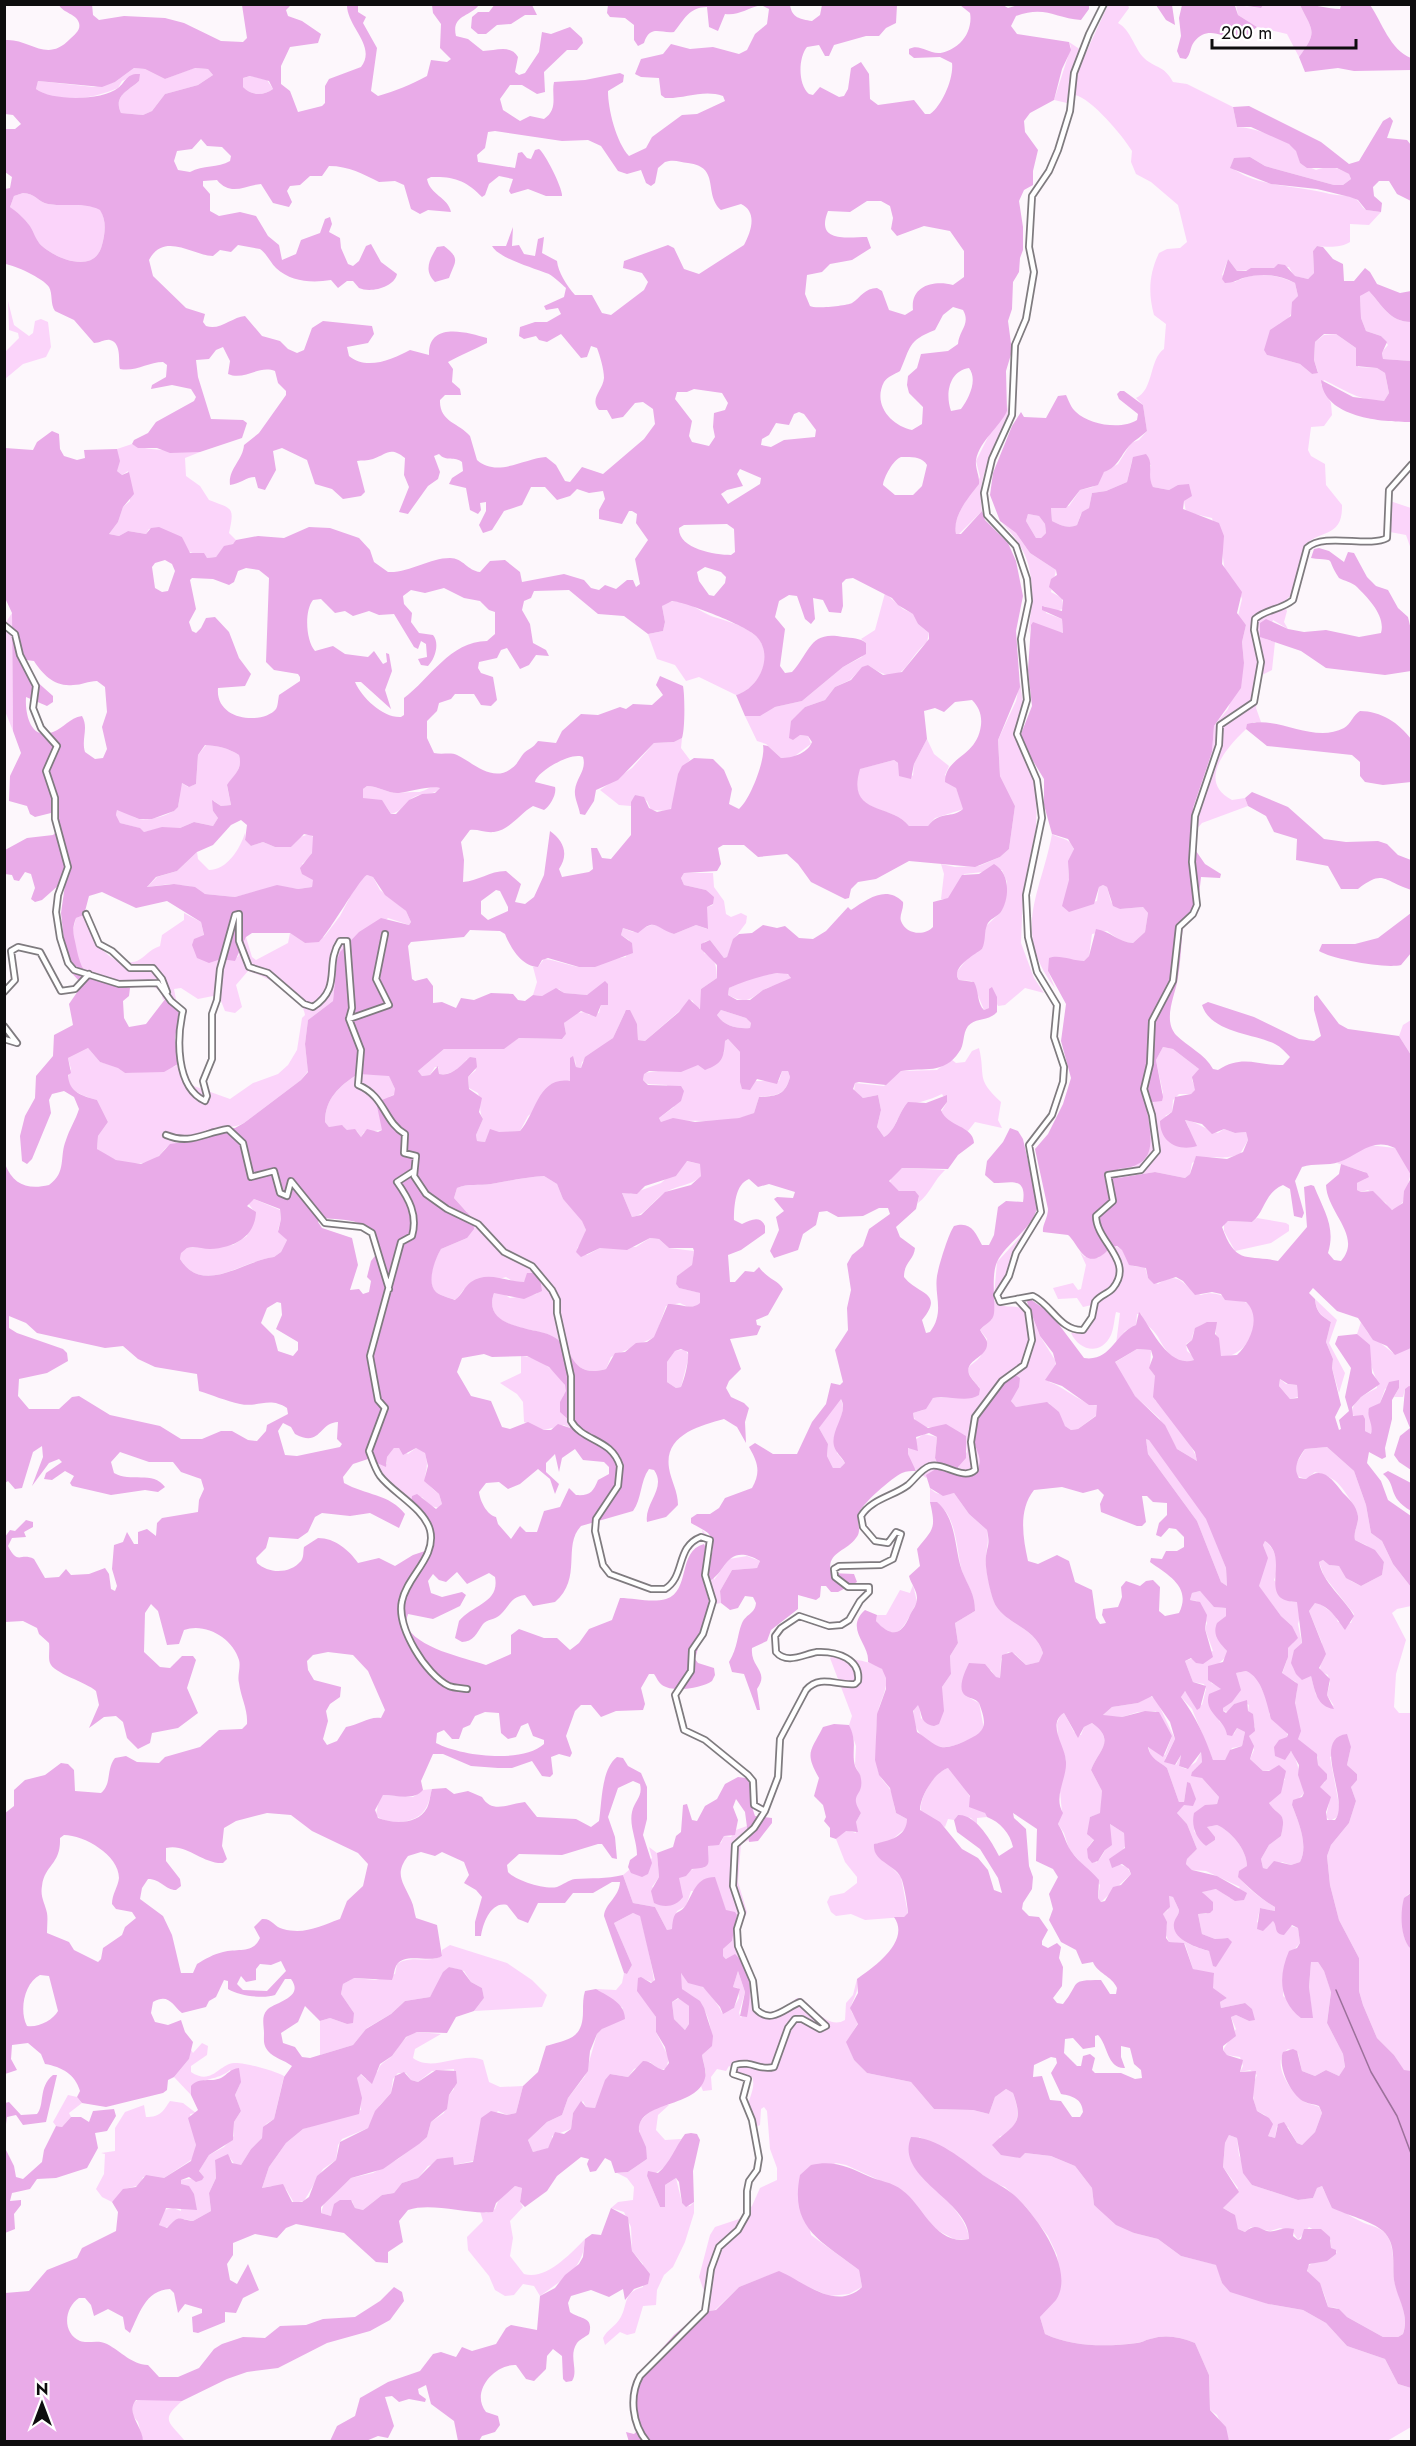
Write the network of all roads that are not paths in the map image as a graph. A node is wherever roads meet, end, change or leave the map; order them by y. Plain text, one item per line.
1 (1104, 4) edge
2 (1412, 464) edge
3 (4, 625) edge
4 (86, 914) dead end
5 (385, 934) dead end
6 (89, 974) junction
7 (4, 992) edge
8 (171, 1001) junction
9 (349, 1019) junction
10 (4, 1026) edge
11 (4, 1039) edge
12 (166, 1135) dead end
13 (414, 1171) junction
14 (389, 1290) junction
15 (1017, 1299) junction
16 (467, 1689) dead end
17 (765, 1811) junction
18 (647, 2442) edge

1 - 15 street
2 - 15 street
3 - 6 street
4 - 8 street
5 - 9 street
6 - 7 street
6 - 8 street
8 - 9 street
9 - 13 street
10 - 11 street
12 - 14 street
13 - 14 street
13 - 17 street
14 - 16 street
15 - 17 street
17 - 18 street

